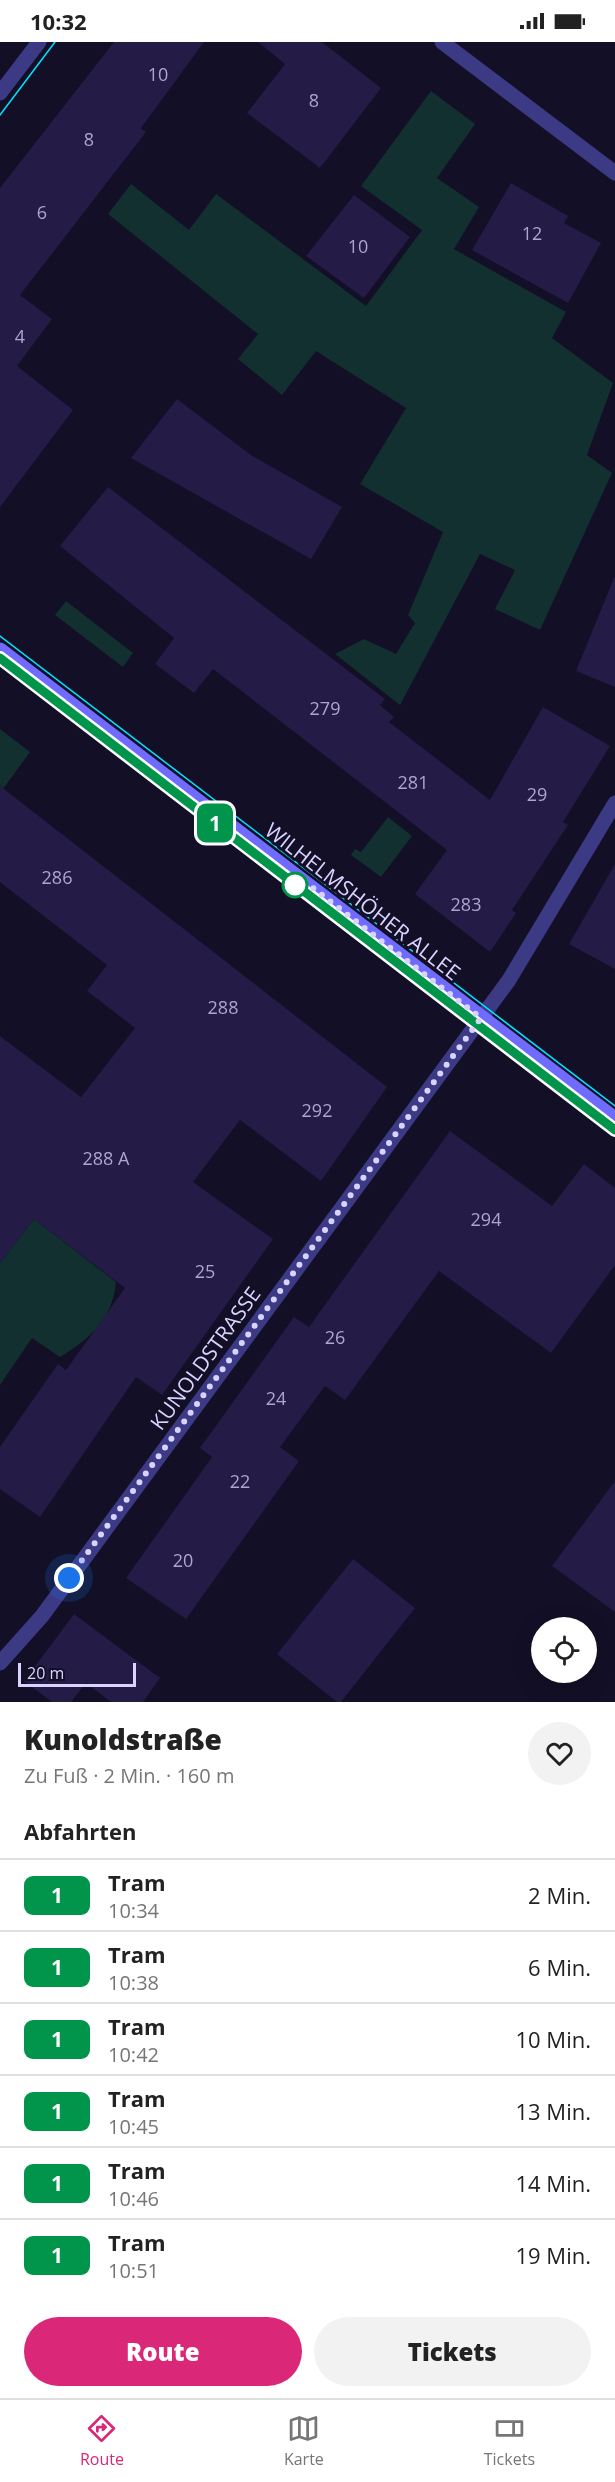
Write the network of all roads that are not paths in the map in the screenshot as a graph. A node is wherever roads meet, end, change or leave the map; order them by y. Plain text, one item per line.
1 (39, 42) edge
2 (442, 42) edge
3 (0, 93) edge
4 (615, 173) edge
5 (0, 650) edge
6 (615, 803) edge
7 (481, 1018) junction
8 (615, 1119) edge
9 (0, 1662) edge

1 - 3 street
2 - 4 street
5 - 7 main road, WILHELMSHÖHER ALLEE
6 - 7 street, KUNOLDSTRASSE
7 - 8 main road, WILHELMSHÖHER ALLEE
7 - 9 street, KUNOLDSTRASSE

